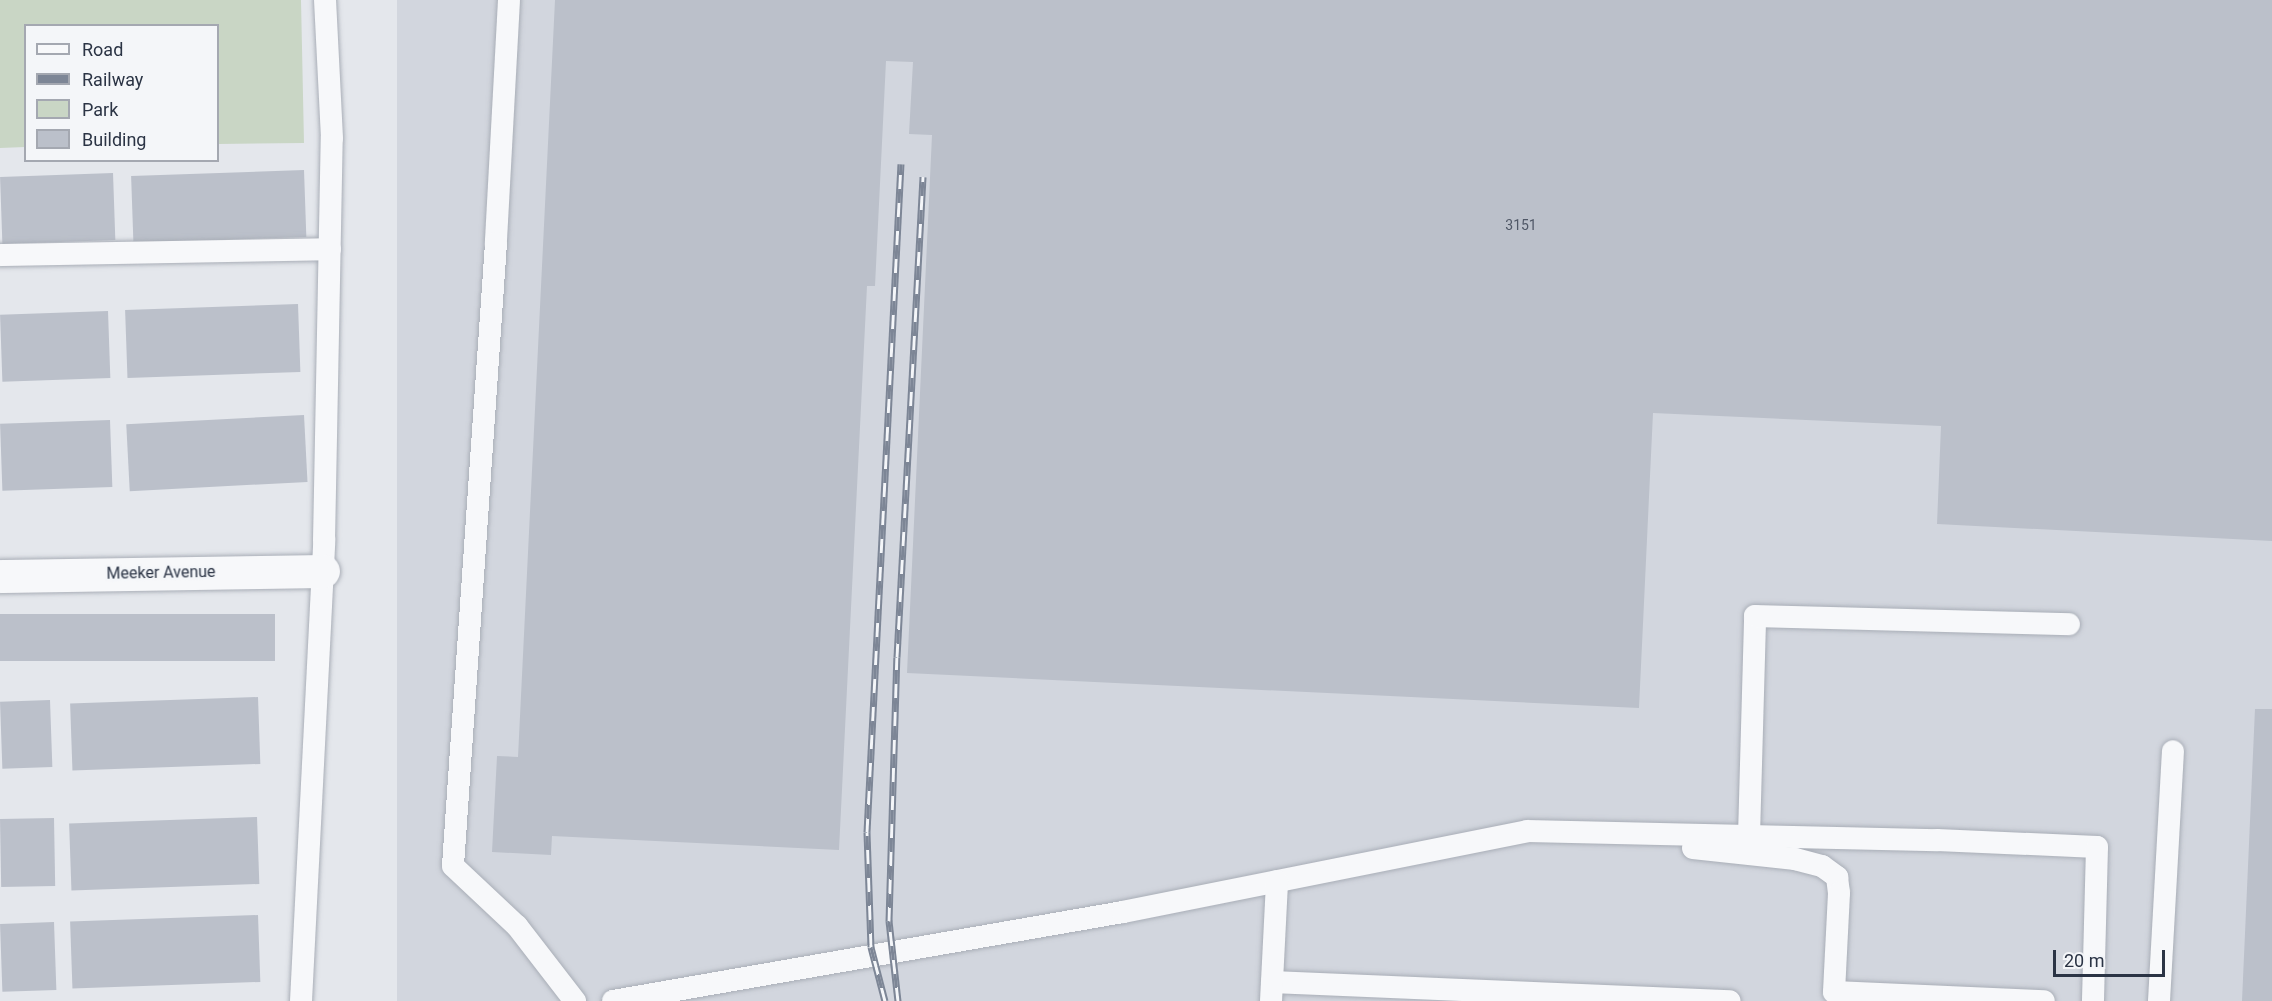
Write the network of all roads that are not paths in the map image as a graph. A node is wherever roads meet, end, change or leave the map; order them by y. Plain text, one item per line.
1 (325, 0) edge
2 (509, 0) edge
3 (330, 249) junction
4 (0, 255) edge
5 (323, 571) junction
6 (0, 576) edge
7 (2069, 624) dead end
8 (2173, 751) dead end
9 (1527, 831) junction
10 (1749, 836) junction
11 (1277, 881) junction
12 (1271, 991) edge
13 (302, 1001) edge
14 (575, 1001) edge
15 (613, 1001) edge
16 (1730, 1001) edge
17 (2044, 1001) edge
18 (2093, 1001) edge
19 (2160, 1001) edge

1 - 3 lane
2 - 14 lane
3 - 4 lane
3 - 5 lane
5 - 6 street, Meeker Avenue
5 - 13 lane
7 - 10 lane
8 - 19 lane
9 - 10 lane
9 - 11 lane
9 - 17 lane
10 - 18 lane
11 - 12 lane
11 - 15 lane
12 - 16 lane

